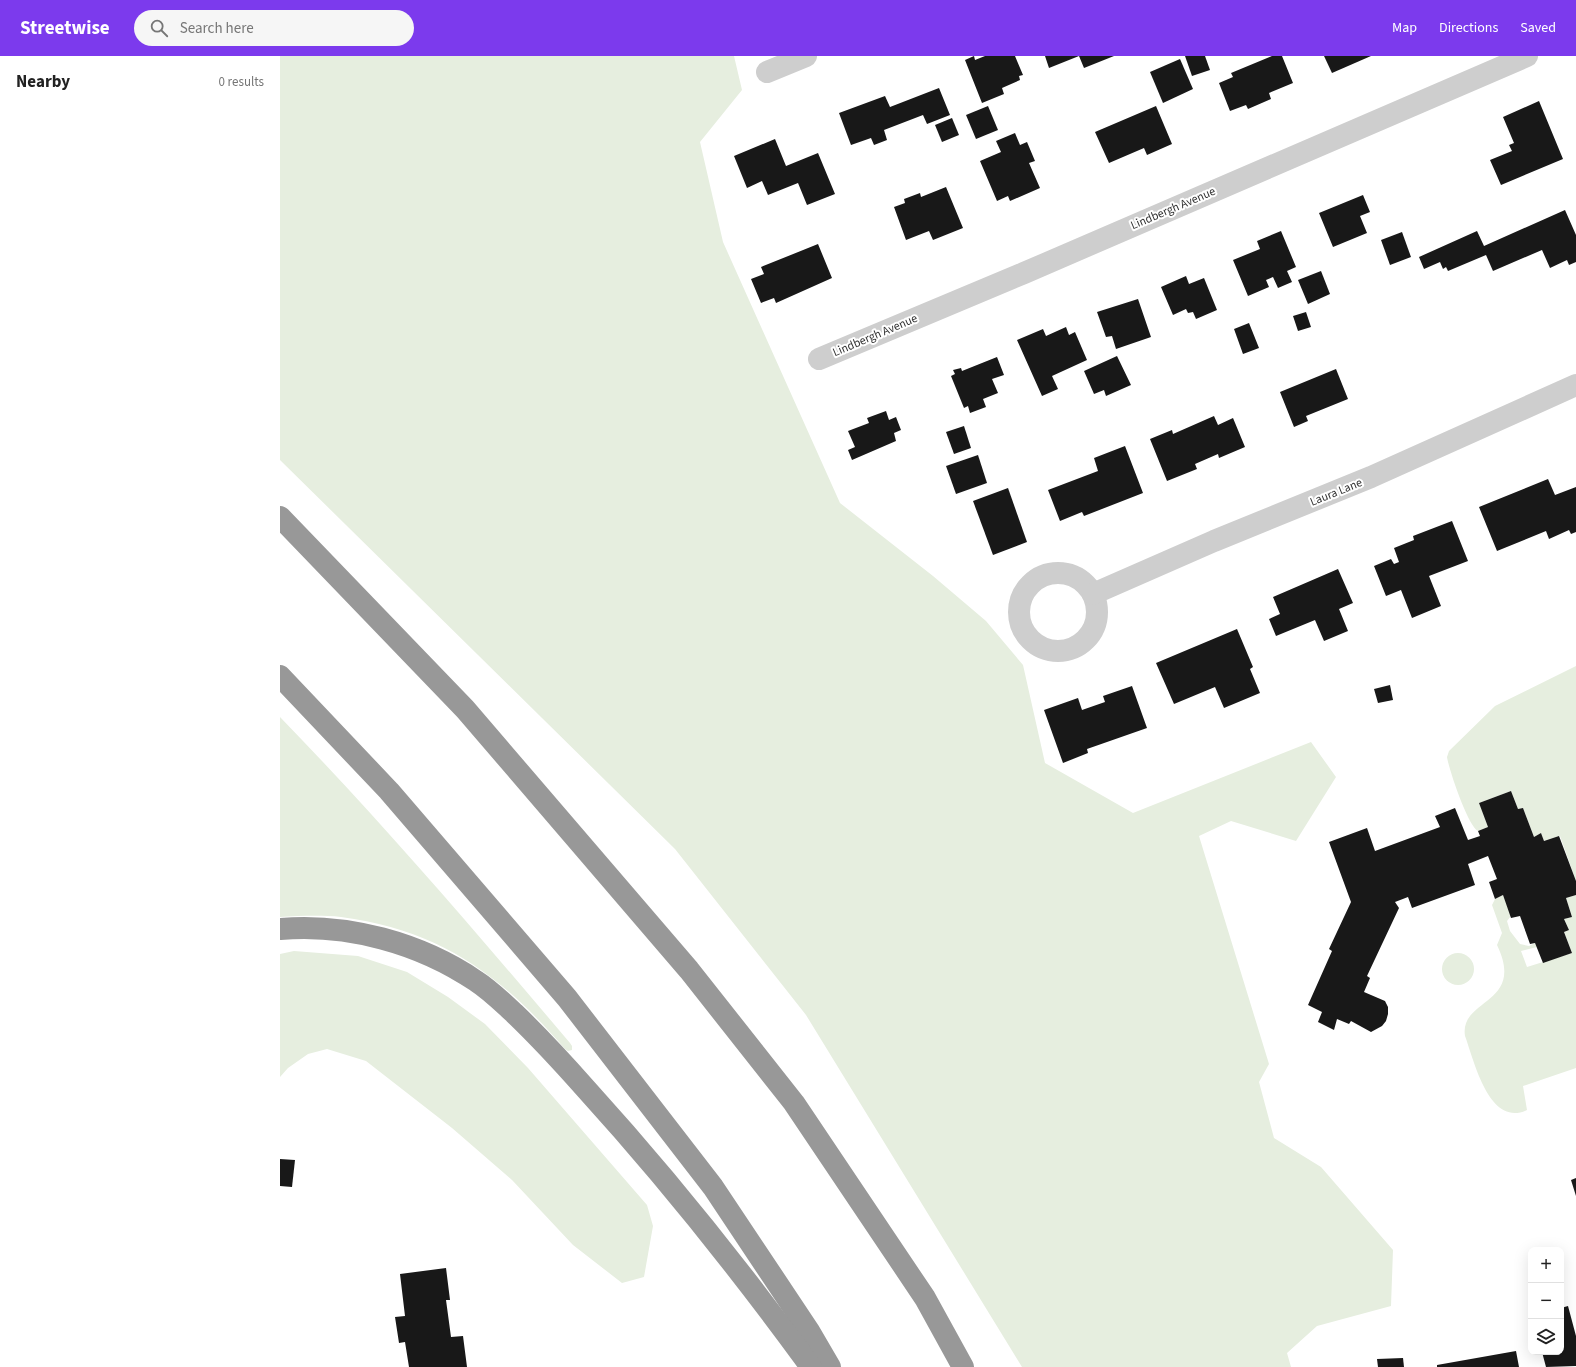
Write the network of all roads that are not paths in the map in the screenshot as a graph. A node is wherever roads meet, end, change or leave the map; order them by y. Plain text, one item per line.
1 (806, 56) edge
2 (1527, 56) edge
3 (767, 72) dead end
4 (819, 359) dead end
5 (1576, 385) edge
6 (280, 517) edge
7 (1093, 594) dead end
8 (280, 676) edge
9 (280, 929) edge
10 (925, 1298) junction
11 (811, 1367) edge
12 (830, 1367) edge
13 (963, 1367) edge
14 (971, 1367) edge

1 - 3 street
2 - 4 street, Lindbergh Avenue
5 - 7 street, Laura Lane
6 - 10 highway
8 - 12 highway
9 - 11 highway
10 - 13 highway
10 - 14 highway

